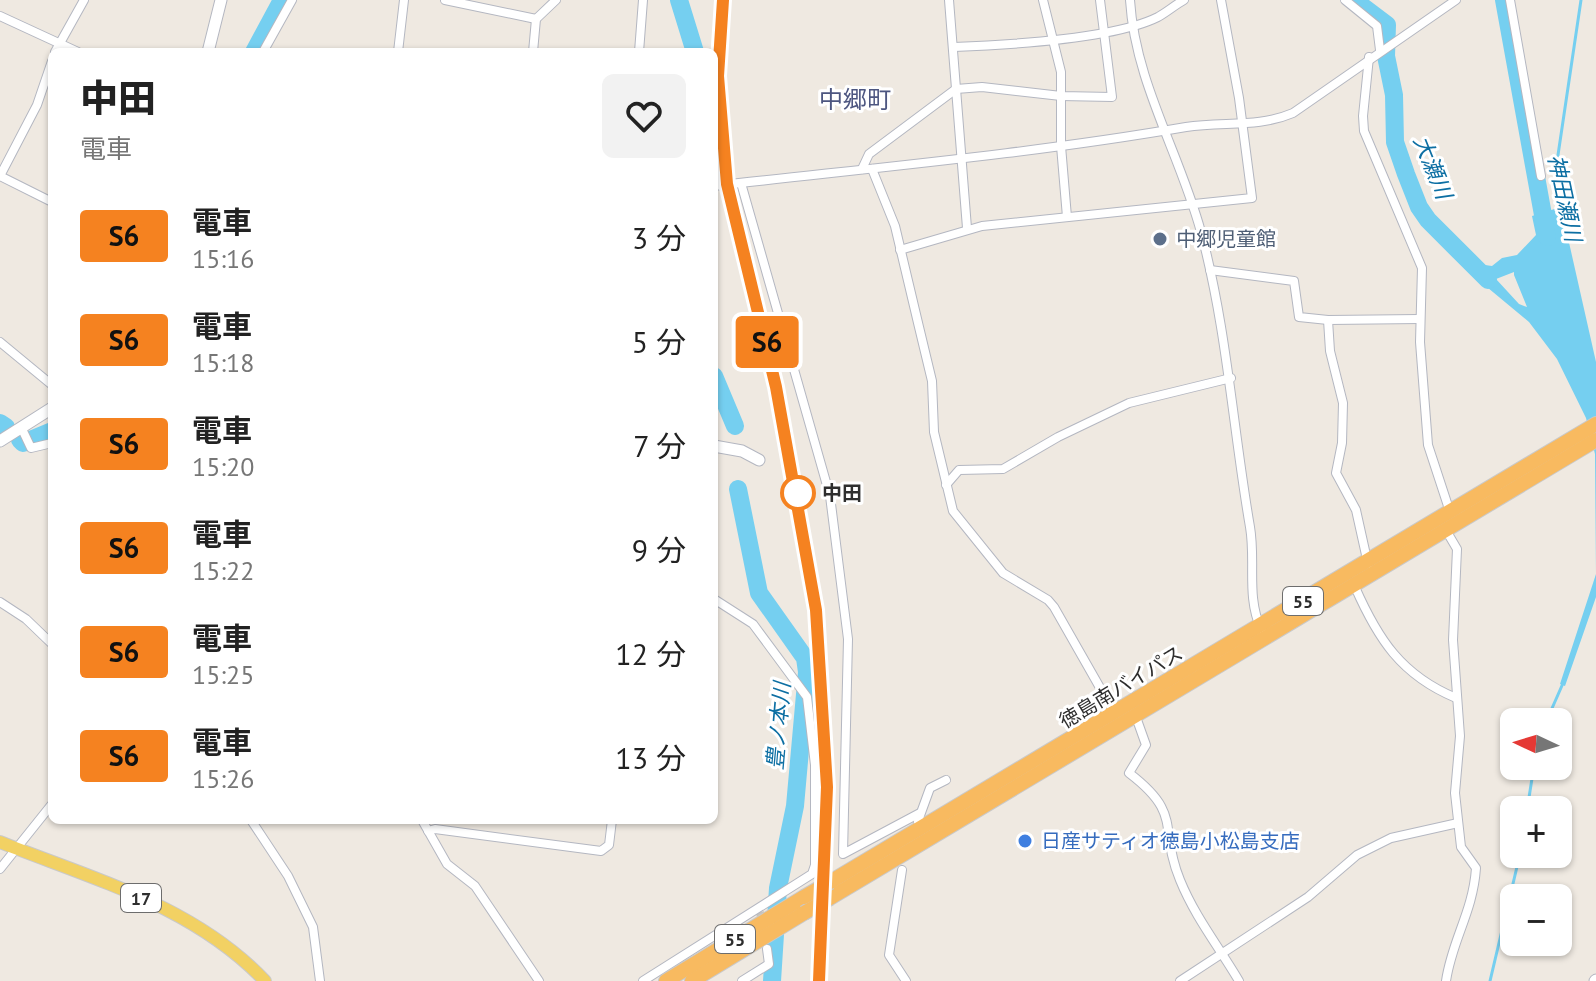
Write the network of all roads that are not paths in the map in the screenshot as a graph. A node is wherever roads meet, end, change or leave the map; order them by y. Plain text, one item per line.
1 (84, 0) edge
2 (221, 0) edge
3 (292, 0) edge
4 (404, 0) edge
5 (445, 0) edge
6 (556, 0) edge
7 (643, 0) edge
8 (949, 0) edge
9 (1043, 0) edge
10 (1100, 0) edge
11 (1130, 0) edge
12 (1184, 0) edge
13 (1221, 0) edge
14 (1345, 0) edge
15 (1456, 0) edge
16 (1510, 0) edge
17 (0, 16) edge
18 (536, 19) junction
19 (1132, 25) junction
20 (1106, 30) junction
21 (1054, 39) junction
22 (59, 41) junction
23 (1385, 46) junction
24 (954, 47) junction
25 (56, 48) edge
26 (71, 48) edge
27 (210, 48) edge
28 (265, 48) edge
29 (398, 48) edge
30 (533, 48) edge
31 (639, 48) edge
32 (1369, 57) junction
33 (48, 73) edge
34 (956, 89) junction
35 (1061, 96) junction
36 (1243, 124) junction
37 (1166, 131) junction
38 (1061, 146) junction
39 (960, 157) junction
40 (867, 169) junction
41 (0, 176) edge
42 (1541, 176) dead end
43 (741, 183) junction
44 (718, 186) edge
45 (48, 200) edge
46 (1191, 203) junction
47 (1067, 217) junction
48 (967, 228) junction
49 (900, 250) junction
50 (1210, 270) junction
51 (1420, 319) junction
52 (1328, 320) junction
53 (0, 342) edge
54 (1231, 378) junction
55 (48, 382) edge
56 (48, 412) edge
57 (1596, 424) edge
58 (25, 437) junction
59 (1596, 440) edge
60 (0, 441) edge
61 (48, 444) edge
62 (718, 447) edge
63 (759, 460) dead end
64 (1529, 474) junction
65 (946, 485) junction
66 (1451, 513) junction
67 (1447, 532) junction
68 (1370, 568) junction
69 (1355, 587) junction
70 (0, 602) edge
71 (718, 602) edge
72 (1263, 633) junction
73 (48, 640) edge
74 (1456, 698) junction
75 (1115, 715) junction
76 (1136, 717) junction
77 (942, 782) dead end
78 (48, 809) edge
79 (1458, 823) junction
80 (254, 824) edge
81 (424, 824) edge
82 (612, 824) edge
83 (428, 831) junction
84 (0, 842) edge
85 (14, 848) junction
86 (0, 869) edge
87 (902, 870) dead end
88 (767, 949) tunnel mouth
89 (1223, 955) junction
90 (265, 981) edge
91 (320, 981) edge
92 (539, 981) edge
93 (643, 981) edge
94 (666, 981) edge
95 (692, 981) edge
96 (742, 981) edge
97 (906, 981) edge
98 (1180, 981) edge
99 (1239, 981) edge
100 (1446, 981) edge

1 - 22 street
2 - 27 main road
3 - 28 street
4 - 29 street
5 - 18 street
6 - 18 street
7 - 31 street
8 - 24 street
9 - 21 street
10 - 20 street
11 - 19 street
12 - 19 street
13 - 36 street
14 - 23 street
15 - 23 street
16 - 42 street
17 - 22 street
18 - 30 street
19 - 20 street
19 - 37 street
20 - 21 street
20 - 35 street
21 - 24 street
21 - 35 street
22 - 25 street
22 - 26 street
23 - 32 street
24 - 34 street
32 - 36 street
32 - 51 street
33 - 41 street
34 - 35 street
34 - 39 street
34 - 40 street
35 - 38 street
36 - 37 street
36 - 46 street
37 - 38 street
37 - 46 street
38 - 39 street
38 - 47 street
39 - 40 street
39 - 48 street
40 - 43 street
40 - 49 street
41 - 45 street
43 - 44 street
43 - 77 street
46 - 47 street
46 - 50 street
47 - 48 street
48 - 49 street
49 - 65 street
50 - 52 street
50 - 54 street
51 - 52 street
51 - 66 street
52 - 68 street
53 - 55 street
54 - 65 street
54 - 72 street
56 - 58 main road
57 - 64 highway, 徳島南バイパス / 55
58 - 60 main road
58 - 61 street
59 - 64 highway, 徳島南バイパス / 55
62 - 63 main road
64 - 66 highway, 徳島南バイパス / 55
64 - 67 highway, 徳島南バイパス / 55
65 - 75 street
66 - 68 highway, 徳島南バイパス / 55
67 - 68 highway, 徳島南バイパス / 55
67 - 74 street
68 - 69 highway, 徳島南バイパス / 55
68 - 72 highway, 徳島南バイパス / 55
69 - 72 highway, 徳島南バイパス / 55
69 - 74 street
70 - 73 street
71 - 93 street
72 - 75 highway, 徳島南バイパス / 55
72 - 76 highway, 徳島南バイパス / 55
74 - 79 street
75 - 94 highway, 徳島南バイパス / 55, bridge
76 - 89 street
76 - 95 highway, 徳島南バイパス / 55, bridge
78 - 85 street
79 - 89 street
79 - 100 street
80 - 91 street
81 - 83 street
82 - 83 street
83 - 92 street
84 - 85 main road, 17
85 - 86 street
85 - 90 main road, 17
87 - 97 street
88 - 96 street
89 - 98 street
89 - 99 street

